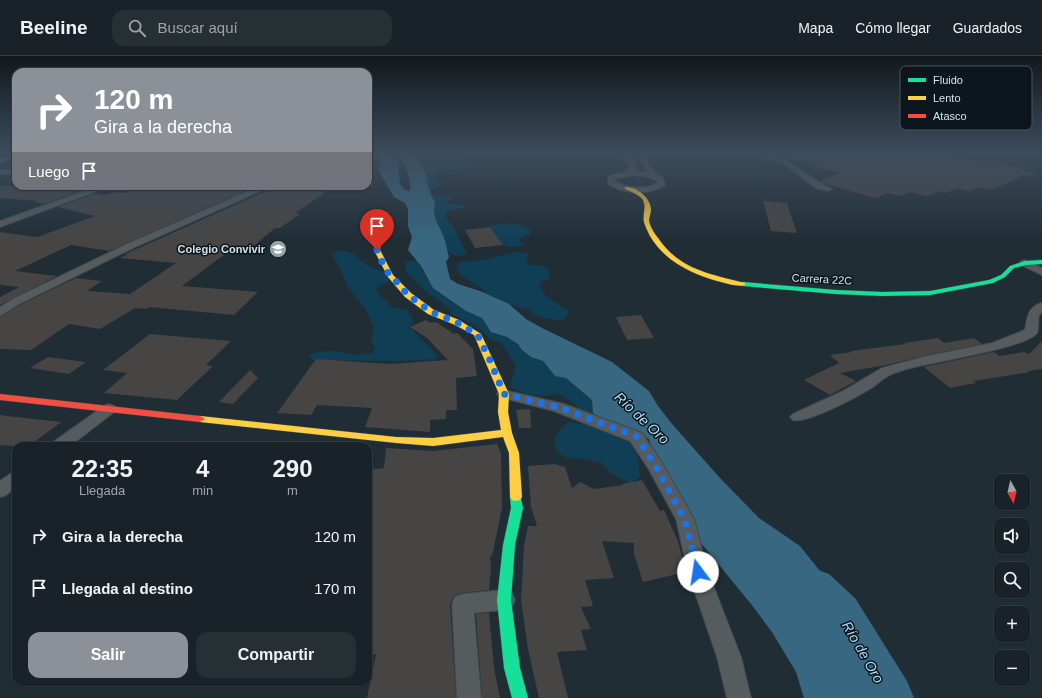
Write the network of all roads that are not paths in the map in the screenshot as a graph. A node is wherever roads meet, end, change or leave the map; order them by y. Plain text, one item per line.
1 (613, 182) edge
2 (662, 182) edge
3 (813, 182) edge
4 (627, 188) junction
5 (653, 188) junction
6 (828, 189) dead end
7 (95, 190) edge
8 (256, 190) edge
9 (644, 196) junction
10 (380, 223) dead end
11 (0, 224) edge
12 (1042, 262) edge
13 (1025, 263) junction
14 (1042, 272) edge
15 (1042, 306) edge
16 (0, 312) edge
17 (504, 394) junction
18 (0, 397) edge
19 (109, 409) junction
20 (798, 417) dead end
21 (506, 433) junction
22 (64, 442) edge
23 (12, 481) edge
24 (0, 490) edge
25 (504, 600) junction
26 (469, 698) edge
27 (520, 698) edge
28 (738, 698) edge

1 - 4 street
2 - 5 street
3 - 6 street
4 - 5 street
4 - 9 main road
5 - 9 street
7 - 11 street
8 - 16 street
9 - 13 main road, Carrera 22C
10 - 17 main road
12 - 13 main road, Carrera 22C
13 - 14 street
15 - 20 street
17 - 21 main road
17 - 28 street
18 - 19 main road
19 - 21 main road
19 - 22 street
21 - 25 main road
23 - 24 street
25 - 26 street
25 - 27 main road

